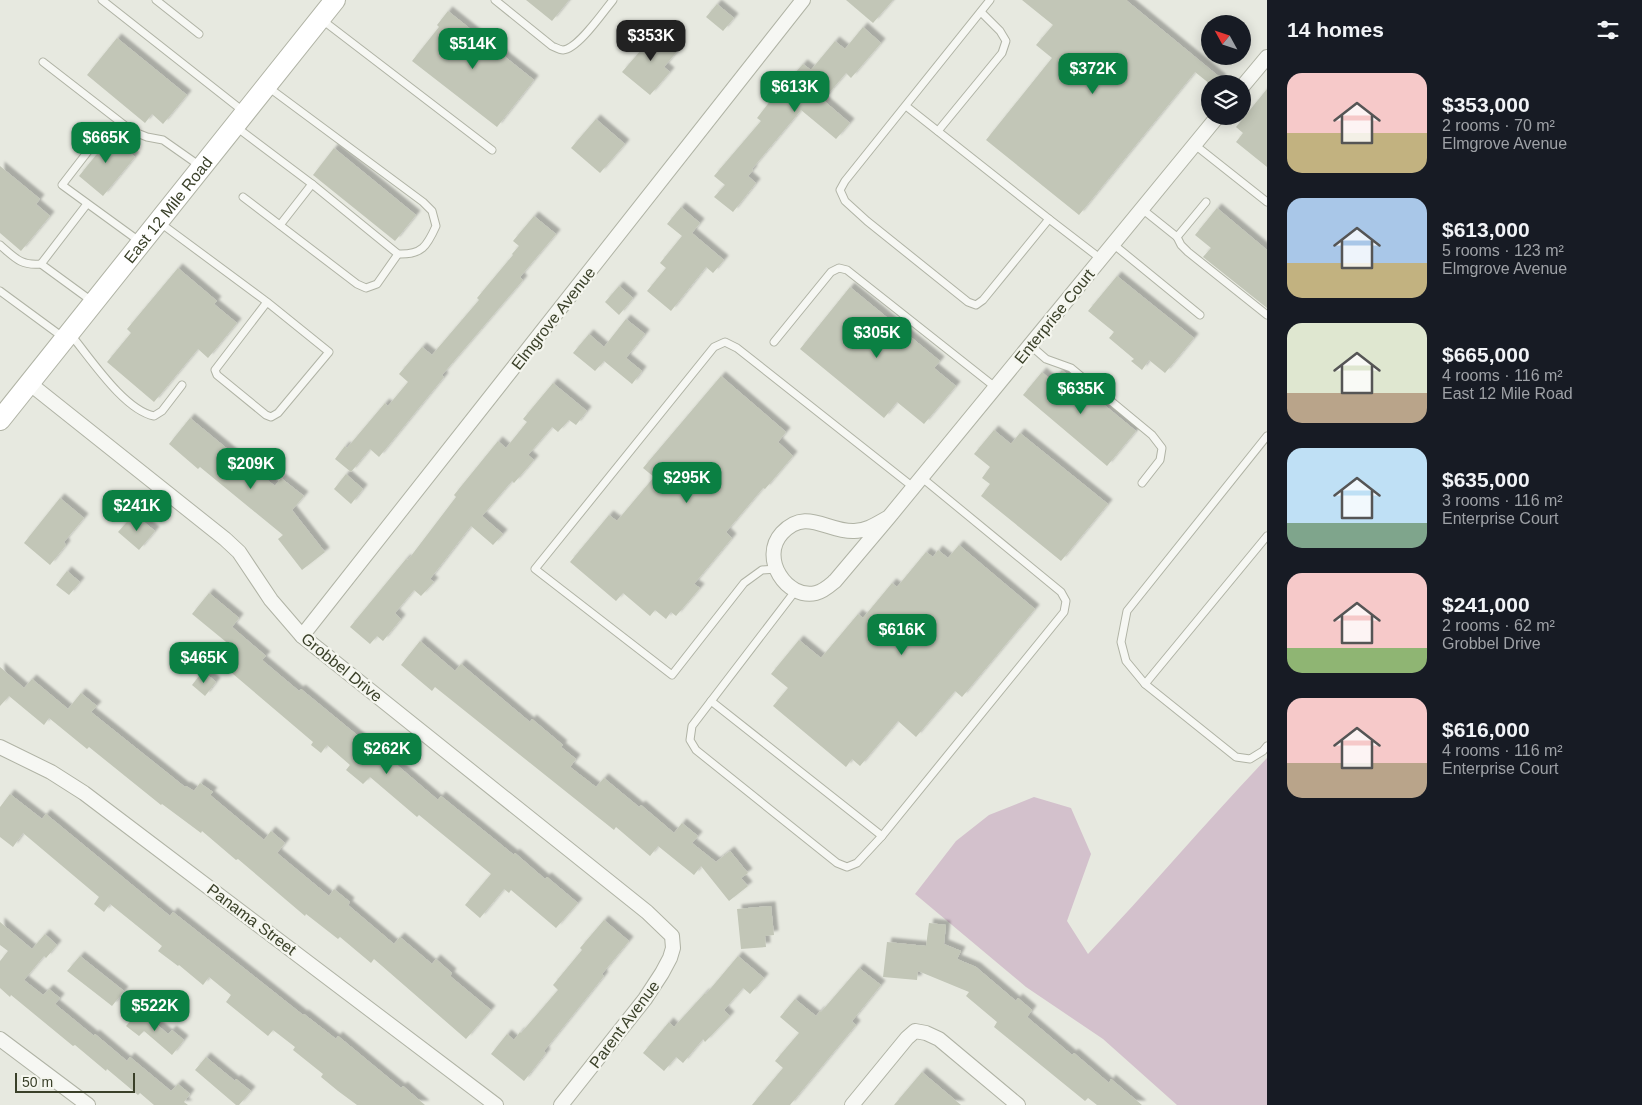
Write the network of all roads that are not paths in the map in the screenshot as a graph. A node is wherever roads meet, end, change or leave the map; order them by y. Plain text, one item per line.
1 (102, 0) edge
2 (156, 0) edge
3 (335, 0) edge
4 (495, 0) edge
5 (614, 0) edge
6 (803, 0) edge
7 (990, 0) edge
8 (981, 12) junction
9 (321, 18) junction
10 (199, 34) dead end
11 (1267, 57) edge
12 (43, 62) dead end
13 (1251, 76) edge
14 (267, 86) junction
15 (906, 106) junction
16 (240, 120) junction
17 (1211, 125) edge
18 (938, 130) junction
19 (1195, 145) junction
20 (89, 150) dead end
21 (492, 150) dead end
22 (202, 167) junction
23 (312, 184) junction
24 (243, 197) dead end
25 (1206, 202) dead end
26 (1267, 202) edge
27 (87, 204) junction
28 (1142, 209) junction
29 (1049, 219) junction
30 (159, 221) junction
31 (280, 225) junction
32 (1177, 237) junction
33 (141, 243) junction
34 (1113, 244) junction
35 (0, 246) edge
36 (398, 254) junction
37 (1101, 259) junction
38 (41, 264) junction
39 (1, 294) edge
40 (267, 302) junction
41 (93, 303) junction
42 (1200, 315) dead end
43 (1267, 316) edge
44 (67, 336) junction
45 (774, 342) dead end
46 (1030, 345) junction
47 (29, 383) junction
48 (182, 385) dead end
49 (995, 387) junction
50 (0, 420) edge
51 (1267, 436) edge
52 (917, 482) junction
53 (1142, 483) dead end
54 (889, 517) junction
55 (1267, 536) edge
56 (777, 570) junction
57 (796, 589) junction
58 (302, 636) junction
59 (1144, 684) junction
60 (711, 701) junction
61 (1267, 746) edge
62 (0, 747) edge
63 (882, 836) junction
64 (672, 936) joint
65 (0, 1039) edge
66 (88, 1105) edge
67 (496, 1105) edge
68 (561, 1105) edge
69 (852, 1105) edge
70 (1018, 1105) edge

1 - 16 lane
2 - 10 lane
3 - 9 main road, East 12 Mile Road
4 - 5 lane
6 - 58 street, Elmgrove Avenue
7 - 8 lane
8 - 15 lane
8 - 18 lane
9 - 14 main road, East 12 Mile Road
9 - 21 lane
11 - 13 street
12 - 22 lane
14 - 16 main road, East 12 Mile Road
14 - 36 lane
15 - 18 lane
15 - 29 lane
16 - 22 main road, East 12 Mile Road
16 - 23 lane
17 - 19 street, Enterprise Court
18 - 29 lane
19 - 26 lane
19 - 28 street, Enterprise Court
20 - 27 lane
22 - 30 main road, East 12 Mile Road
23 - 31 lane
23 - 36 lane
24 - 31 lane
25 - 32 lane
27 - 33 lane
27 - 38 lane
28 - 32 lane
28 - 34 street, Enterprise Court
29 - 37 lane
30 - 33 main road, East 12 Mile Road
30 - 40 lane
31 - 36 lane
32 - 43 lane
33 - 41 main road, East 12 Mile Road
34 - 37 street, Enterprise Court
34 - 42 lane
35 - 38 lane
37 - 46 street, Enterprise Court
38 - 41 lane
39 - 44 lane
40 - 40 lane
41 - 44 main road, East 12 Mile Road
44 - 47 main road, East 12 Mile Road
44 - 48 lane
45 - 49 lane
46 - 49 street, Enterprise Court
46 - 53 lane
47 - 50 main road, East 12 Mile Road
47 - 58 street, Grobbel Drive
49 - 52 street, Enterprise Court
51 - 59 lane
52 - 54 street, Enterprise Court
52 - 56 lane
52 - 63 lane
54 - 56 street, Enterprise Court
54 - 57 street, Enterprise Court
55 - 59 lane
56 - 57 street
57 - 60 lane
58 - 64 street, Grobbel Drive
59 - 61 lane
60 - 63 lane
60 - 63 lane
62 - 67 street, Panama Street
64 - 68 street, Parent Avenue
65 - 66 street
69 - 70 street

